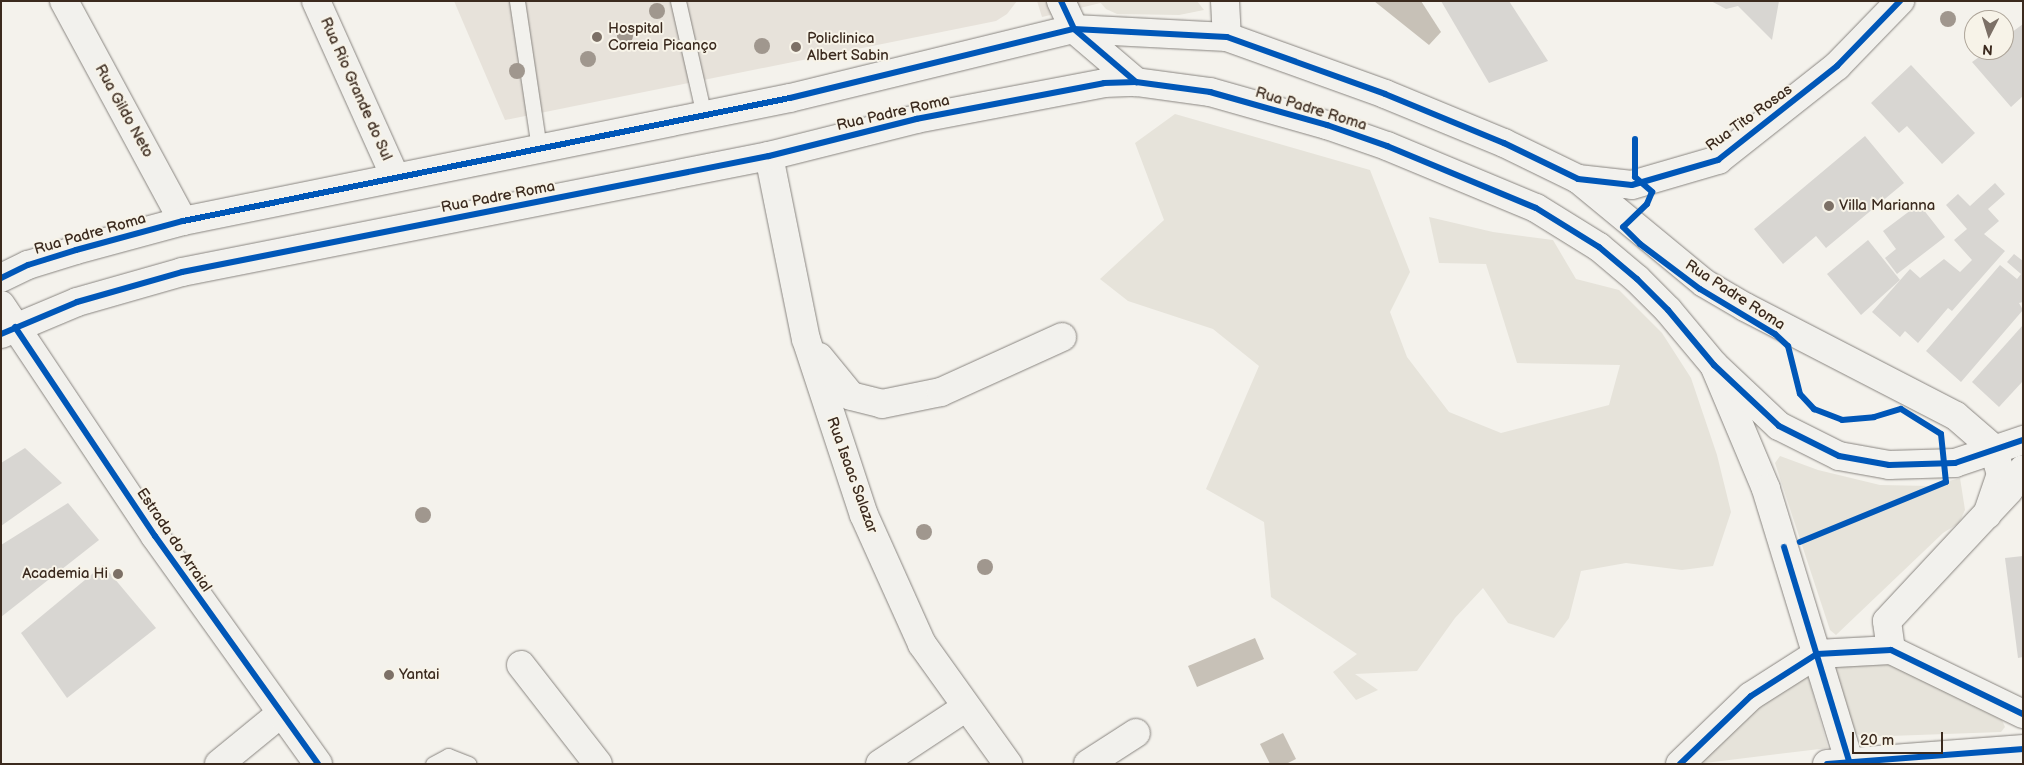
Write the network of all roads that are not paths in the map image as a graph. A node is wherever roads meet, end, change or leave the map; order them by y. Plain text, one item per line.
1 (64, 1) edge
2 (316, 1) edge
3 (517, 1) edge
4 (678, 1) edge
5 (1061, 1) edge
6 (1225, 1) edge
7 (1894, 3) edge
8 (1074, 29) junction
9 (1227, 37) junction
10 (1136, 82) junction
11 (704, 115) junction
12 (539, 148) junction
13 (769, 156) junction
14 (396, 177) junction
15 (1578, 179) junction
16 (183, 221) junction
17 (1, 278) edge
18 (6, 322) edge
19 (1062, 337) dead end
20 (806, 339) junction
21 (1714, 365) junction
22 (2023, 440) edge
23 (1993, 448) junction
24 (2023, 469) edge
25 (1987, 515) junction
26 (1891, 650) junction
27 (1817, 654) junction
28 (521, 665) dead end
29 (965, 708) junction
30 (280, 714) junction
31 (2022, 714) edge
32 (1136, 732) dead end
33 (2017, 749) edge
34 (1842, 763) edge
35 (219, 764) edge
36 (318, 764) edge
37 (433, 764) edge
38 (470, 764) edge
39 (598, 764) edge
40 (880, 764) edge
41 (1008, 764) edge
42 (1088, 764) edge
43 (1680, 764) edge

1 - 16 main road, Rua Gildo Neto
2 - 14 main road, Rua Rio Grande do Sul
3 - 12 lane
4 - 11 lane
5 - 8 main road
6 - 9 main road
7 - 15 main road, Rua Tito Rosas
8 - 9 main road, Rua Padre Roma
8 - 10 main road
8 - 11 main road, Rua Padre Roma
9 - 15 main road, Rua Padre Roma
10 - 13 main road, Rua Padre Roma
10 - 21 main road, Rua Padre Roma
11 - 12 main road, Rua Padre Roma
12 - 14 main road, Rua Padre Roma
13 - 18 main road, Rua Padre Roma
13 - 20 main road, Rua Isaac Salazar
14 - 16 main road, Rua Padre Roma
15 - 23 main road, Rua Padre Roma
16 - 17 main road, Rua Padre Roma
18 - 30 main road, Estrada do Arraial
19 - 20 main road
20 - 29 main road, Rua Isaac Salazar
21 - 23 main road
21 - 27 main road, Rua Padre Roma
22 - 23 main road
23 - 25 main road
24 - 25 main road
25 - 26 main road
26 - 27 main road
26 - 31 main road
27 - 34 main road, Rua Padre Roma
27 - 43 main road
28 - 39 main road
29 - 40 main road
29 - 41 main road, Rua Isaac Salazar
30 - 35 main road
30 - 36 main road, Estrada do Arraial
31 - 33 main road
32 - 42 main road
33 - 34 main road, Rua Padre Roma
37 - 38 lane

